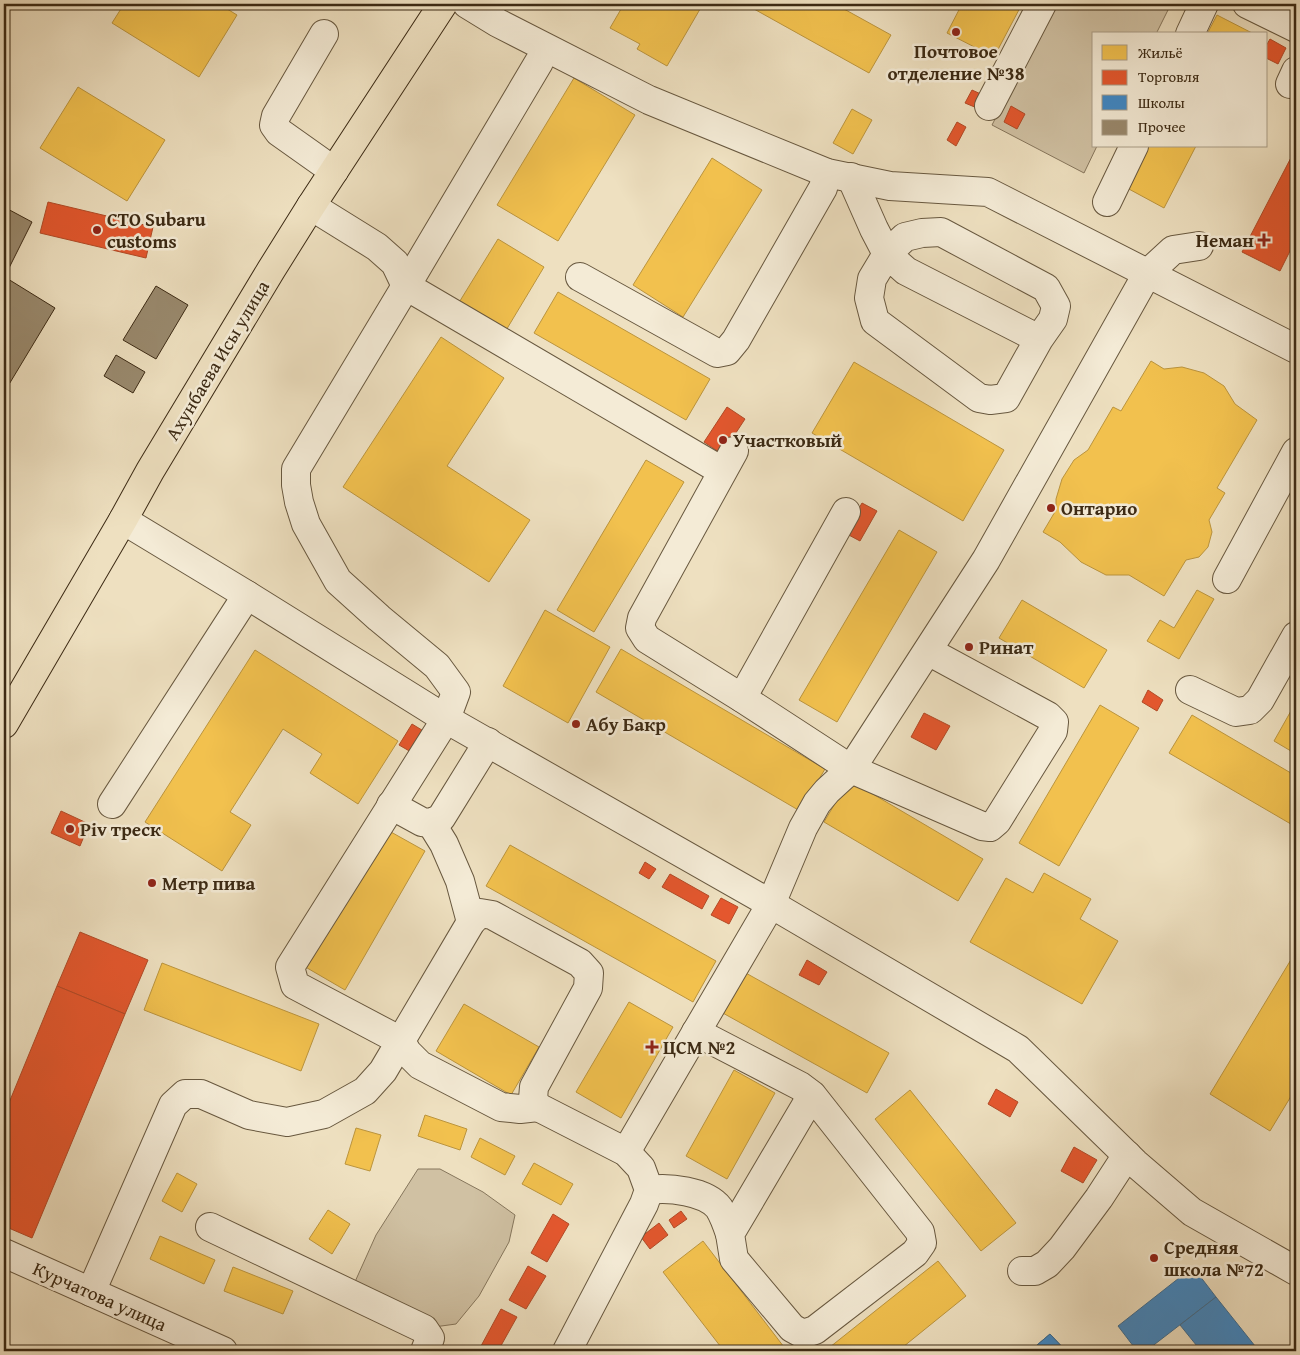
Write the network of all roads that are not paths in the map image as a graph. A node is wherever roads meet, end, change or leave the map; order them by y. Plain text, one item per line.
1 (443, 4) edge
2 (467, 4) edge
3 (1042, 4) edge
4 (1204, 4) edge
5 (1247, 4) edge
6 (504, 13) edge
7 (1296, 28) edge
8 (1191, 32) edge
9 (324, 34) dead end
10 (539, 62) dead end
11 (988, 106) dead end
12 (1133, 148) edge
13 (334, 171) junction
14 (839, 175) junction
15 (1107, 202) dead end
16 (311, 206) junction
17 (1199, 246) dead end
18 (887, 254) junction
19 (1147, 274) junction
20 (580, 277) dead end
21 (406, 286) junction
22 (1039, 339) junction
23 (1296, 349) edge
24 (1296, 452) edge
25 (846, 512) dead end
26 (123, 520) junction
27 (1226, 579) dead end
28 (247, 595) junction
29 (1296, 636) edge
30 (928, 651) junction
31 (1190, 690) dead end
32 (742, 698) junction
33 (446, 719) junction
34 (4, 724) edge
35 (488, 742) junction
36 (851, 769) junction
37 (112, 804) dead end
38 (391, 806) junction
39 (431, 823) junction
40 (771, 904) junction
41 (471, 922) junction
42 (696, 1032) junction
43 (401, 1041) junction
44 (812, 1095) junction
45 (538, 1107) junction
46 (626, 1152) junction
47 (1127, 1155) junction
48 (649, 1190) junction
49 (210, 1227) dead end
50 (730, 1234) junction
51 (4, 1252) edge
52 (1022, 1271) dead end
53 (1296, 1272) edge
54 (91, 1292) junction
55 (223, 1351) edge
56 (425, 1351) edge
57 (568, 1351) edge

1 - 13 main road, Ахунбаева Исы улица
2 - 6 street
3 - 11 street
4 - 8 street
5 - 7 street
6 - 14 street
9 - 13 street
10 - 21 street
12 - 15 street
13 - 16 main road, Ахунбаева Исы улица
14 - 18 street
14 - 19 street
14 - 20 street
16 - 21 street
16 - 26 main road, Ахунбаева Исы улица
17 - 19 street
18 - 22 street
18 - 22 street
18 - 22 street
19 - 23 street
19 - 30 street
21 - 32 street
21 - 33 street
24 - 27 street
25 - 32 street
26 - 28 street
26 - 34 main road, Ахунбаева Исы улица
28 - 33 street
28 - 37 street
29 - 31 street
30 - 36 street
30 - 36 street
32 - 36 street
33 - 35 street
33 - 38 street
35 - 39 street
35 - 40 street
36 - 40 street
38 - 39 street
38 - 43 street
39 - 41 street
40 - 42 street
40 - 47 street
41 - 43 street
41 - 45 street
42 - 44 street
42 - 46 street
43 - 45 street
43 - 54 street
44 - 50 street
44 - 50 street
45 - 46 street
46 - 48 street
47 - 52 street
47 - 53 street
48 - 50 street
48 - 57 street
49 - 56 street
51 - 54 street, Курчатова улица
54 - 55 street, Курчатова улица

